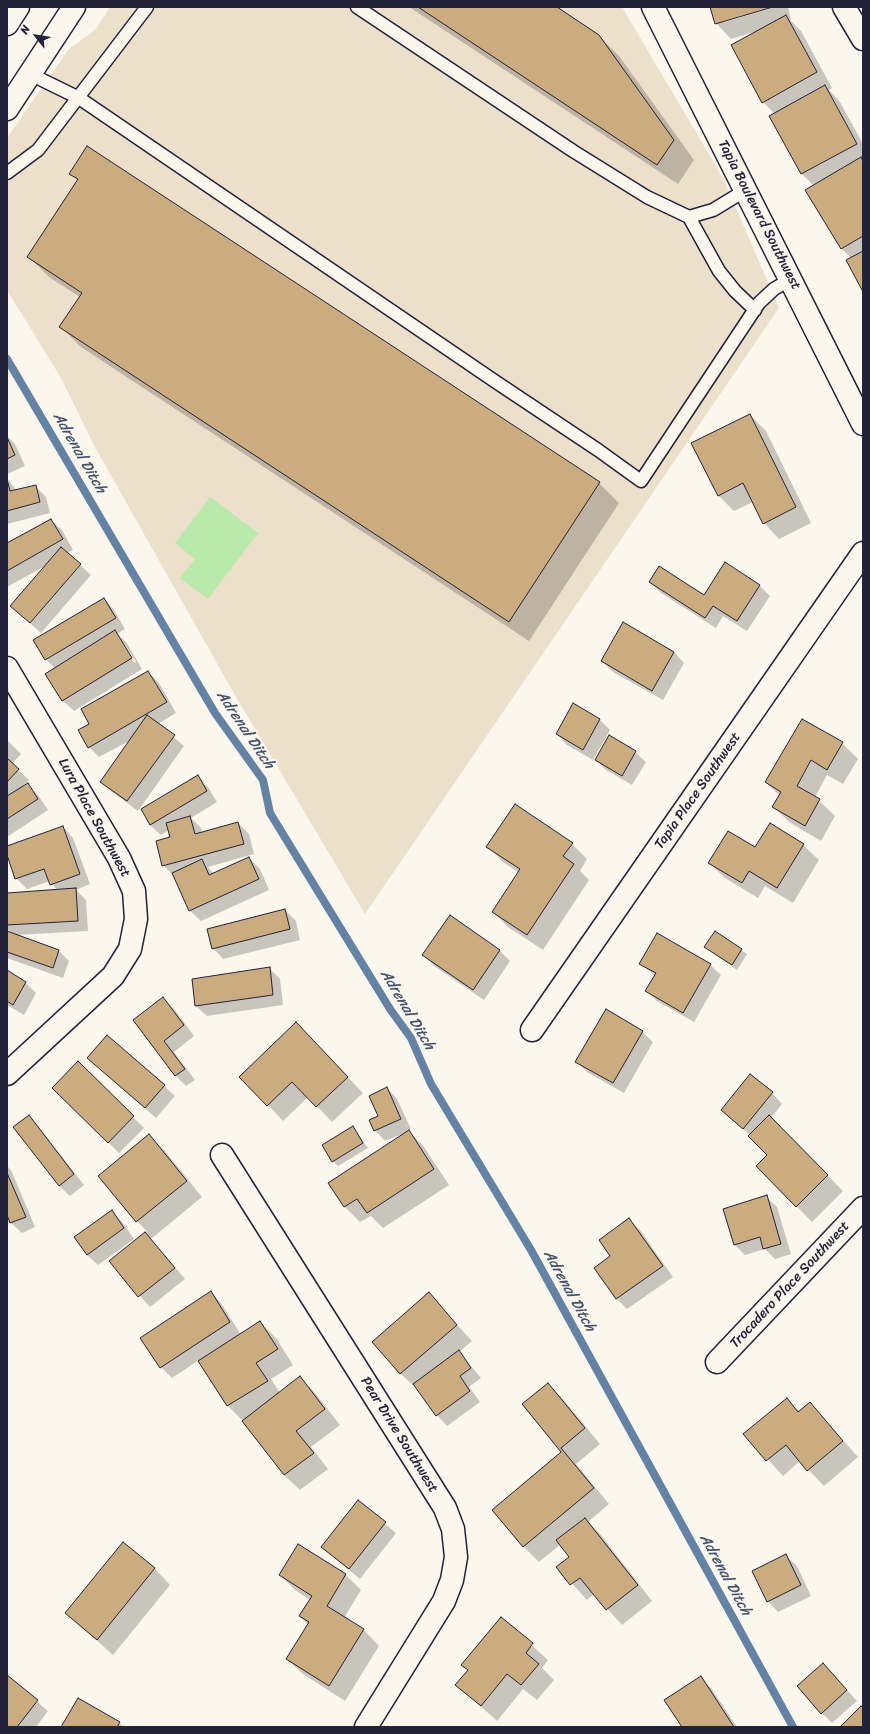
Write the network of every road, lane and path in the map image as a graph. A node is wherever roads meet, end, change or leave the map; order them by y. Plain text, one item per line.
1 (18, 7) edge
2 (74, 7) edge
3 (146, 7) edge
4 (358, 7) edge
5 (653, 7) edge
6 (844, 7) edge
7 (7, 24) edge
8 (863, 39) edge
9 (30, 74) junction
10 (79, 98) junction
11 (7, 108) edge
12 (7, 173) edge
13 (746, 190) junction
14 (688, 217) junction
15 (791, 279) junction
16 (755, 310) junction
17 (863, 424) edge
18 (863, 553) edge
19 (7, 668) edge
20 (532, 1030) dead end
21 (7, 1074) edge
22 (222, 1155) dead end
23 (863, 1208) edge
24 (717, 1362) dead end
25 (366, 1727) edge

1 - 7 street
2 - 9 street
3 - 10 lane
4 - 14 lane
5 - 13 street, Tapia Boulevard Southwest
6 - 8 street
9 - 10 lane
9 - 11 street
10 - 12 lane
10 - 16 lane
13 - 14 lane
13 - 15 street, Tapia Boulevard Southwest
14 - 16 lane
15 - 16 lane
15 - 17 street, Tapia Boulevard Southwest
18 - 20 street, Tapia Place Southwest
19 - 21 street, Lura Place Southwest
22 - 25 street, Pear Drive Southwest
23 - 24 street, Trocadero Place Southwest

